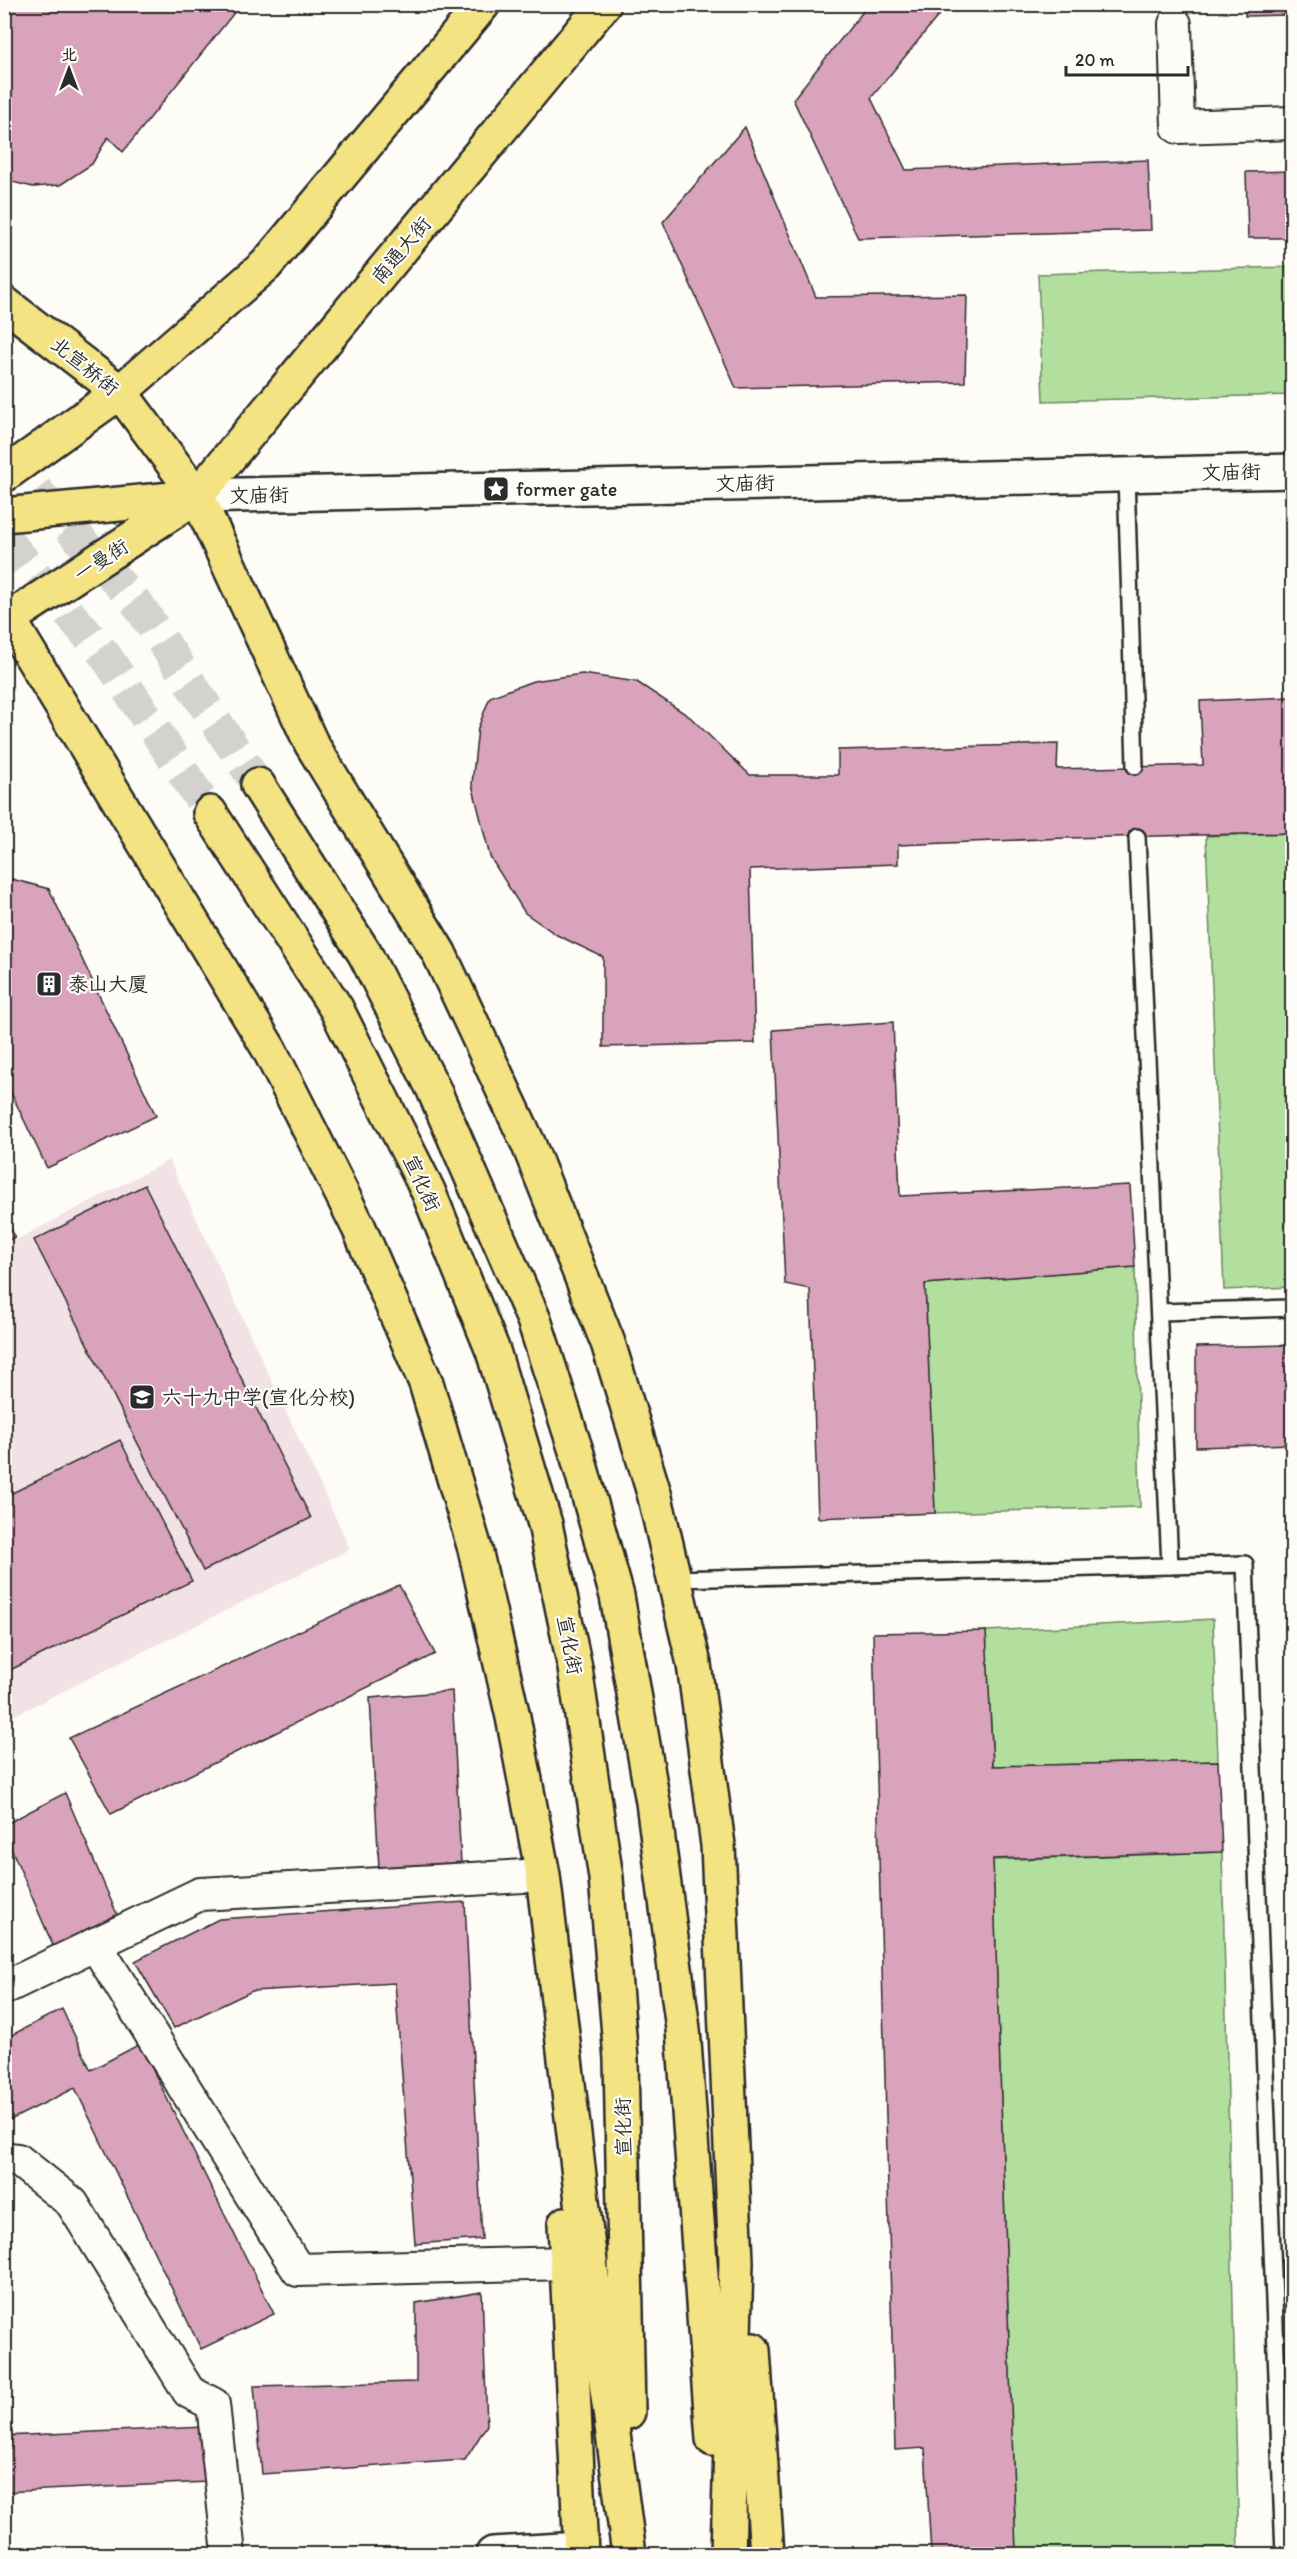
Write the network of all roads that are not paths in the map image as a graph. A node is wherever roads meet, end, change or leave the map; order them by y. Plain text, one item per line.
1 (483, 4) edge
2 (604, 4) edge
3 (1175, 24) dead end
4 (1293, 123) edge
5 (4, 303) edge
6 (120, 392) junction
7 (1293, 471) edge
8 (4, 475) edge
9 (1126, 475) junction
10 (197, 496) junction
11 (4, 515) edge
12 (6, 618) edge
13 (1135, 766) dead end
14 (258, 785) tunnel mouth
15 (210, 813) tunnel mouth
16 (1137, 837) dead end
17 (1293, 1308) edge
18 (1159, 1312) junction
19 (1170, 1566) junction
20 (674, 1579) junction
21 (718, 1845) junction
22 (543, 1875) junction
23 (95, 1944) junction
24 (4, 1988) edge
25 (4, 2158) edge
26 (567, 2263) junction
27 (580, 2552) edge
28 (229, 2554) edge
29 (493, 2554) edge
30 (629, 2554) edge
31 (721, 2554) edge
32 (728, 2554) edge
33 (767, 2554) edge
34 (1284, 2554) edge

1 - 6 main road
2 - 10 main road, 南通大街
3 - 4 street
5 - 6 main road, 北宣桥街
6 - 8 main road
6 - 10 main road, 北宣桥街
7 - 9 main road, 文庙街
9 - 10 main road, 文庙街
9 - 13 lane
10 - 11 main road
10 - 12 main road, 一曼街
10 - 20 main road, 北宣桥街
12 - 22 main road
14 - 31 main road
15 - 30 main road, 宣化街
16 - 18 lane
17 - 18 lane
18 - 19 lane
19 - 20 lane
19 - 34 lane
20 - 21 main road, 北宣桥街
21 - 32 main road
21 - 33 main road
22 - 23 street
22 - 26 main road
22 - 30 main road
23 - 24 street
23 - 26 street
25 - 28 street
26 - 27 main road
27 - 29 main road

